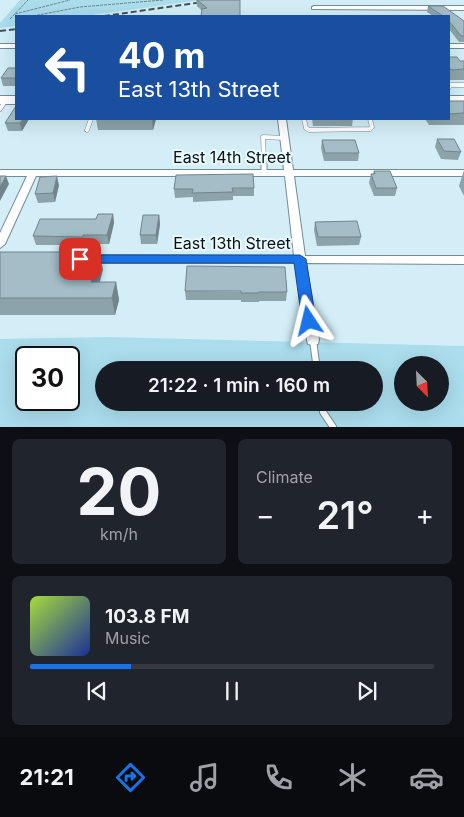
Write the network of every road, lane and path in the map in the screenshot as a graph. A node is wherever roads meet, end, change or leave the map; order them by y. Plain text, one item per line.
1 (28, 0) edge
2 (70, 0) edge
3 (163, 0) edge
4 (311, 0) edge
5 (314, 8) junction
6 (464, 8) edge
7 (15, 14) junction
8 (39, 15) edge
9 (317, 15) edge
10 (15, 18) edge
11 (0, 46) edge
12 (15, 46) edge
13 (450, 46) edge
14 (464, 46) edge
15 (464, 84) edge
16 (452, 97) edge
17 (91, 120) edge
18 (282, 120) edge
19 (304, 120) edge
20 (370, 120) edge
21 (87, 130) dead end
22 (284, 138) junction
23 (264, 172) junction
24 (288, 172) junction
25 (0, 173) edge
26 (34, 173) junction
27 (464, 173) edge
28 (0, 244) edge
29 (80, 259) edge
30 (300, 259) junction
31 (464, 260) edge
32 (312, 340) joint
33 (315, 361) edge
34 (323, 411) edge
35 (333, 427) edge

1 - 7 path
2 - 7 path
3 - 8 path
4 - 5 street
5 - 6 street
5 - 9 street
7 - 10 path
11 - 12 street
13 - 14 street
15 - 16 lane
17 - 21 lane
18 - 22 street
19 - 20 lane
22 - 23 lane
22 - 24 street
23 - 24 street, East 14th Street
23 - 26 street, East 14th Street
24 - 27 street, East 14th Street
24 - 30 street
25 - 26 street, East 14th Street
26 - 28 street
29 - 30 street, East 13th Street
30 - 31 street, East 13th Street
30 - 32 street
32 - 33 lane
34 - 35 lane

